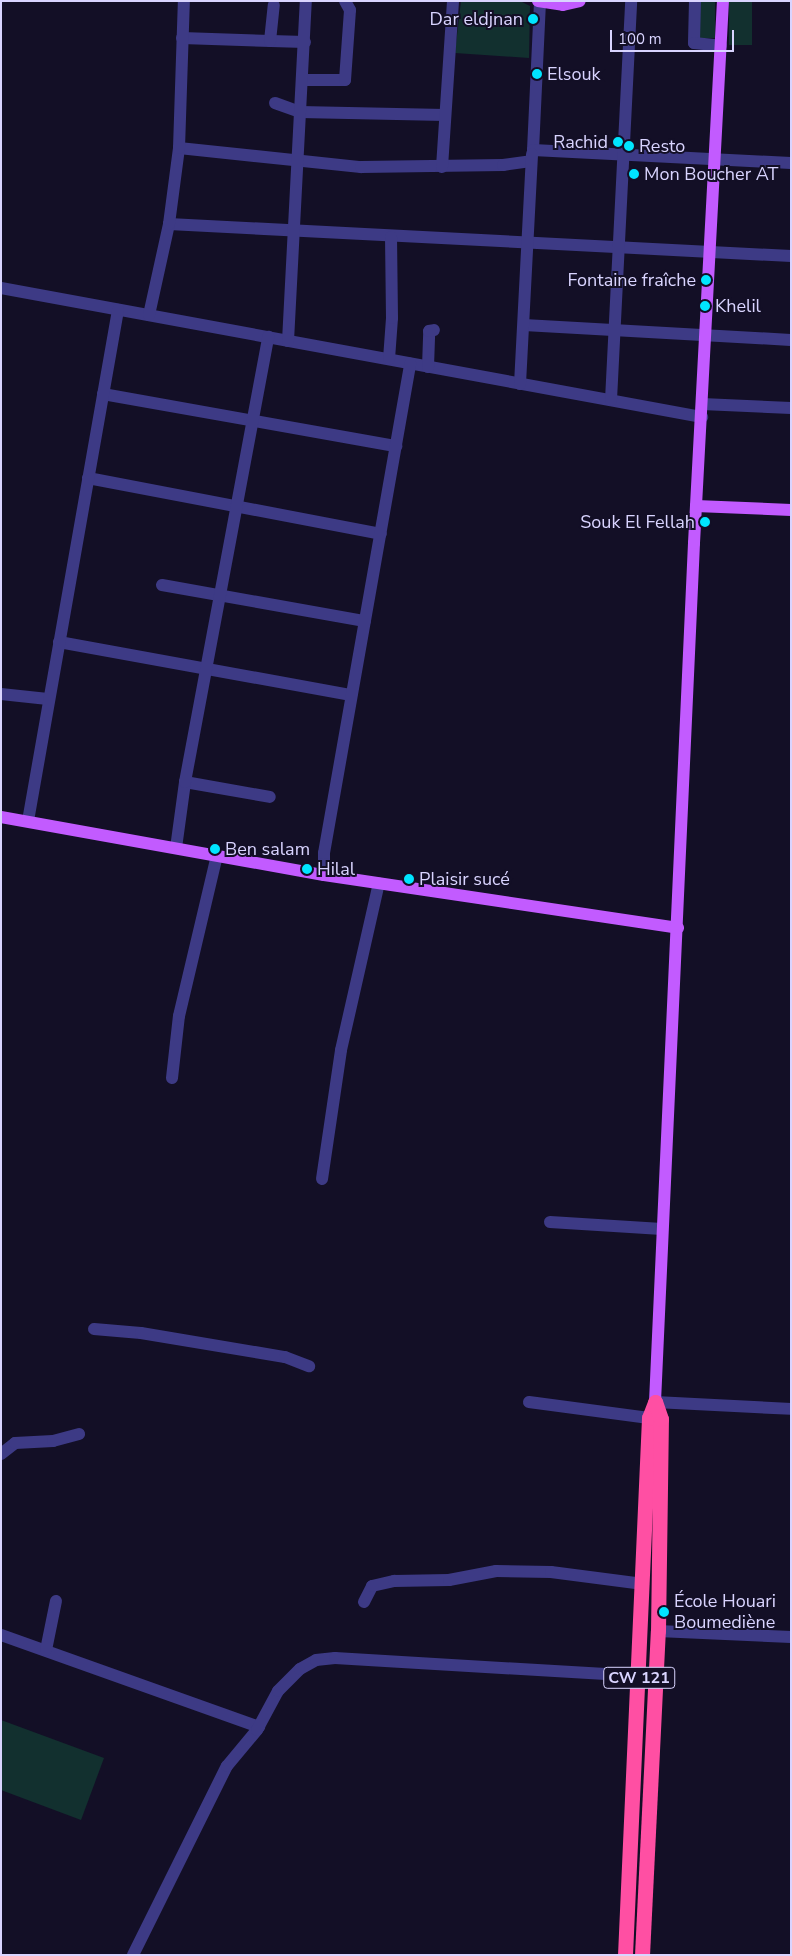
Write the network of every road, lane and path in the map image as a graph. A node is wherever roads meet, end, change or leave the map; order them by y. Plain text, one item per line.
1 (184, 1) edge
2 (306, 1) edge
3 (345, 1) edge
4 (453, 1) edge
5 (580, 1) edge
6 (631, 1) edge
7 (695, 1) edge
8 (724, 1) edge
9 (539, 2) edge
10 (274, 5) dead end
11 (182, 38) junction
12 (270, 41) junction
13 (304, 42) junction
14 (721, 46) junction
15 (302, 80) junction
16 (275, 103) dead end
17 (300, 112) junction
18 (445, 115) junction
19 (179, 148) junction
20 (532, 156) junction
21 (624, 156) junction
22 (715, 159) junction
23 (297, 161) junction
24 (791, 163) edge
25 (442, 167) junction
26 (169, 224) junction
27 (294, 232) junction
28 (391, 237) junction
29 (527, 244) junction
30 (620, 247) junction
31 (710, 252) junction
32 (791, 256) edge
33 (1, 288) edge
34 (118, 310) junction
35 (150, 316) junction
36 (524, 324) junction
37 (434, 330) dead end
38 (615, 330) junction
39 (706, 336) junction
40 (268, 337) junction
41 (791, 340) edge
42 (288, 341) junction
43 (389, 360) junction
44 (410, 364) junction
45 (428, 367) junction
46 (520, 384) junction
47 (103, 394) junction
48 (611, 400) junction
49 (702, 404) junction
50 (791, 408) edge
51 (702, 417) junction
52 (253, 421) junction
53 (396, 446) junction
54 (88, 478) junction
55 (696, 506) junction
56 (238, 508) junction
57 (791, 510) edge
58 (380, 534) junction
59 (162, 585) dead end
60 (221, 594) junction
61 (365, 621) junction
62 (59, 642) junction
63 (207, 669) junction
64 (1, 694) edge
65 (351, 695) junction
66 (48, 699) junction
67 (185, 782) junction
68 (270, 797) dead end
69 (1, 817) edge
70 (28, 822) junction
71 (176, 848) junction
72 (217, 856) junction
73 (324, 875) junction
74 (379, 883) junction
75 (678, 928) junction
76 (172, 1078) dead end
77 (322, 1179) dead end
78 (550, 1222) dead end
79 (662, 1228) junction
80 (94, 1329) dead end
81 (309, 1366) dead end
82 (529, 1402) dead end
83 (655, 1402) junction
84 (791, 1409) edge
85 (649, 1418) junction
86 (79, 1434) dead end
87 (1, 1454) edge
88 (643, 1584) junction
89 (56, 1601) dead end
90 (364, 1602) dead end
91 (658, 1631) junction
92 (1, 1635) edge
93 (791, 1637) edge
94 (46, 1650) junction
95 (639, 1676) junction
96 (259, 1727) junction
97 (133, 1955) edge
98 (625, 1955) edge
99 (642, 1955) edge

1 - 11 street
2 - 13 street
3 - 15 street
4 - 18 street
5 - 9 main road
6 - 21 street
7 - 14 street
8 - 14 main road, CW 121
9 - 20 street
10 - 12 street
11 - 12 street
11 - 19 street
12 - 13 street
13 - 15 street
14 - 22 main road, CW 121
15 - 17 street
16 - 17 street
17 - 18 street
17 - 23 street
18 - 25 street
19 - 23 street
19 - 26 street
20 - 21 street
20 - 25 street
20 - 29 street
21 - 22 street
21 - 30 street
22 - 24 street
22 - 31 main road, CW 121
23 - 25 street
23 - 27 street
26 - 27 street
26 - 35 street
27 - 28 street
27 - 42 street
28 - 29 street
28 - 43 street
29 - 30 street
29 - 36 street
30 - 31 street
30 - 38 street
31 - 32 street
31 - 39 main road, CW 121
33 - 34 street
34 - 35 street
34 - 47 street
35 - 40 street
36 - 38 street
36 - 46 street
37 - 45 street
38 - 39 street
38 - 48 street
39 - 41 street
39 - 49 main road, CW 121
40 - 42 street
40 - 52 street
42 - 43 street
43 - 44 street
44 - 45 street
44 - 53 street
45 - 46 street
46 - 48 street
47 - 52 street
47 - 54 street
48 - 51 street
49 - 50 street
49 - 51 main road, CW 121
51 - 55 main road, CW 121
52 - 53 street
52 - 56 street
53 - 58 street
54 - 56 street
54 - 62 street
55 - 57 main road
55 - 75 main road, CW 121
56 - 58 street
56 - 60 street
58 - 61 street
59 - 60 street
60 - 61 street
60 - 63 street
61 - 65 street
62 - 63 street
62 - 66 street
63 - 65 street
63 - 67 street
64 - 66 street
65 - 73 street
66 - 70 street
67 - 68 street
67 - 71 street
69 - 70 main road
70 - 71 main road
71 - 72 main road
72 - 73 main road
72 - 76 street
73 - 74 main road
74 - 75 main road
74 - 77 street
75 - 79 main road, CW 121
78 - 79 street
79 - 83 main road, CW 121
80 - 81 street
82 - 85 street
83 - 84 street
83 - 85 highway, CW 121
83 - 91 highway
85 - 88 highway, CW 121
86 - 87 street
88 - 90 street
88 - 95 highway, CW 121
89 - 94 street
91 - 93 street
91 - 99 highway
92 - 94 street
94 - 96 street
95 - 96 street
95 - 98 highway, CW 121
96 - 97 street

